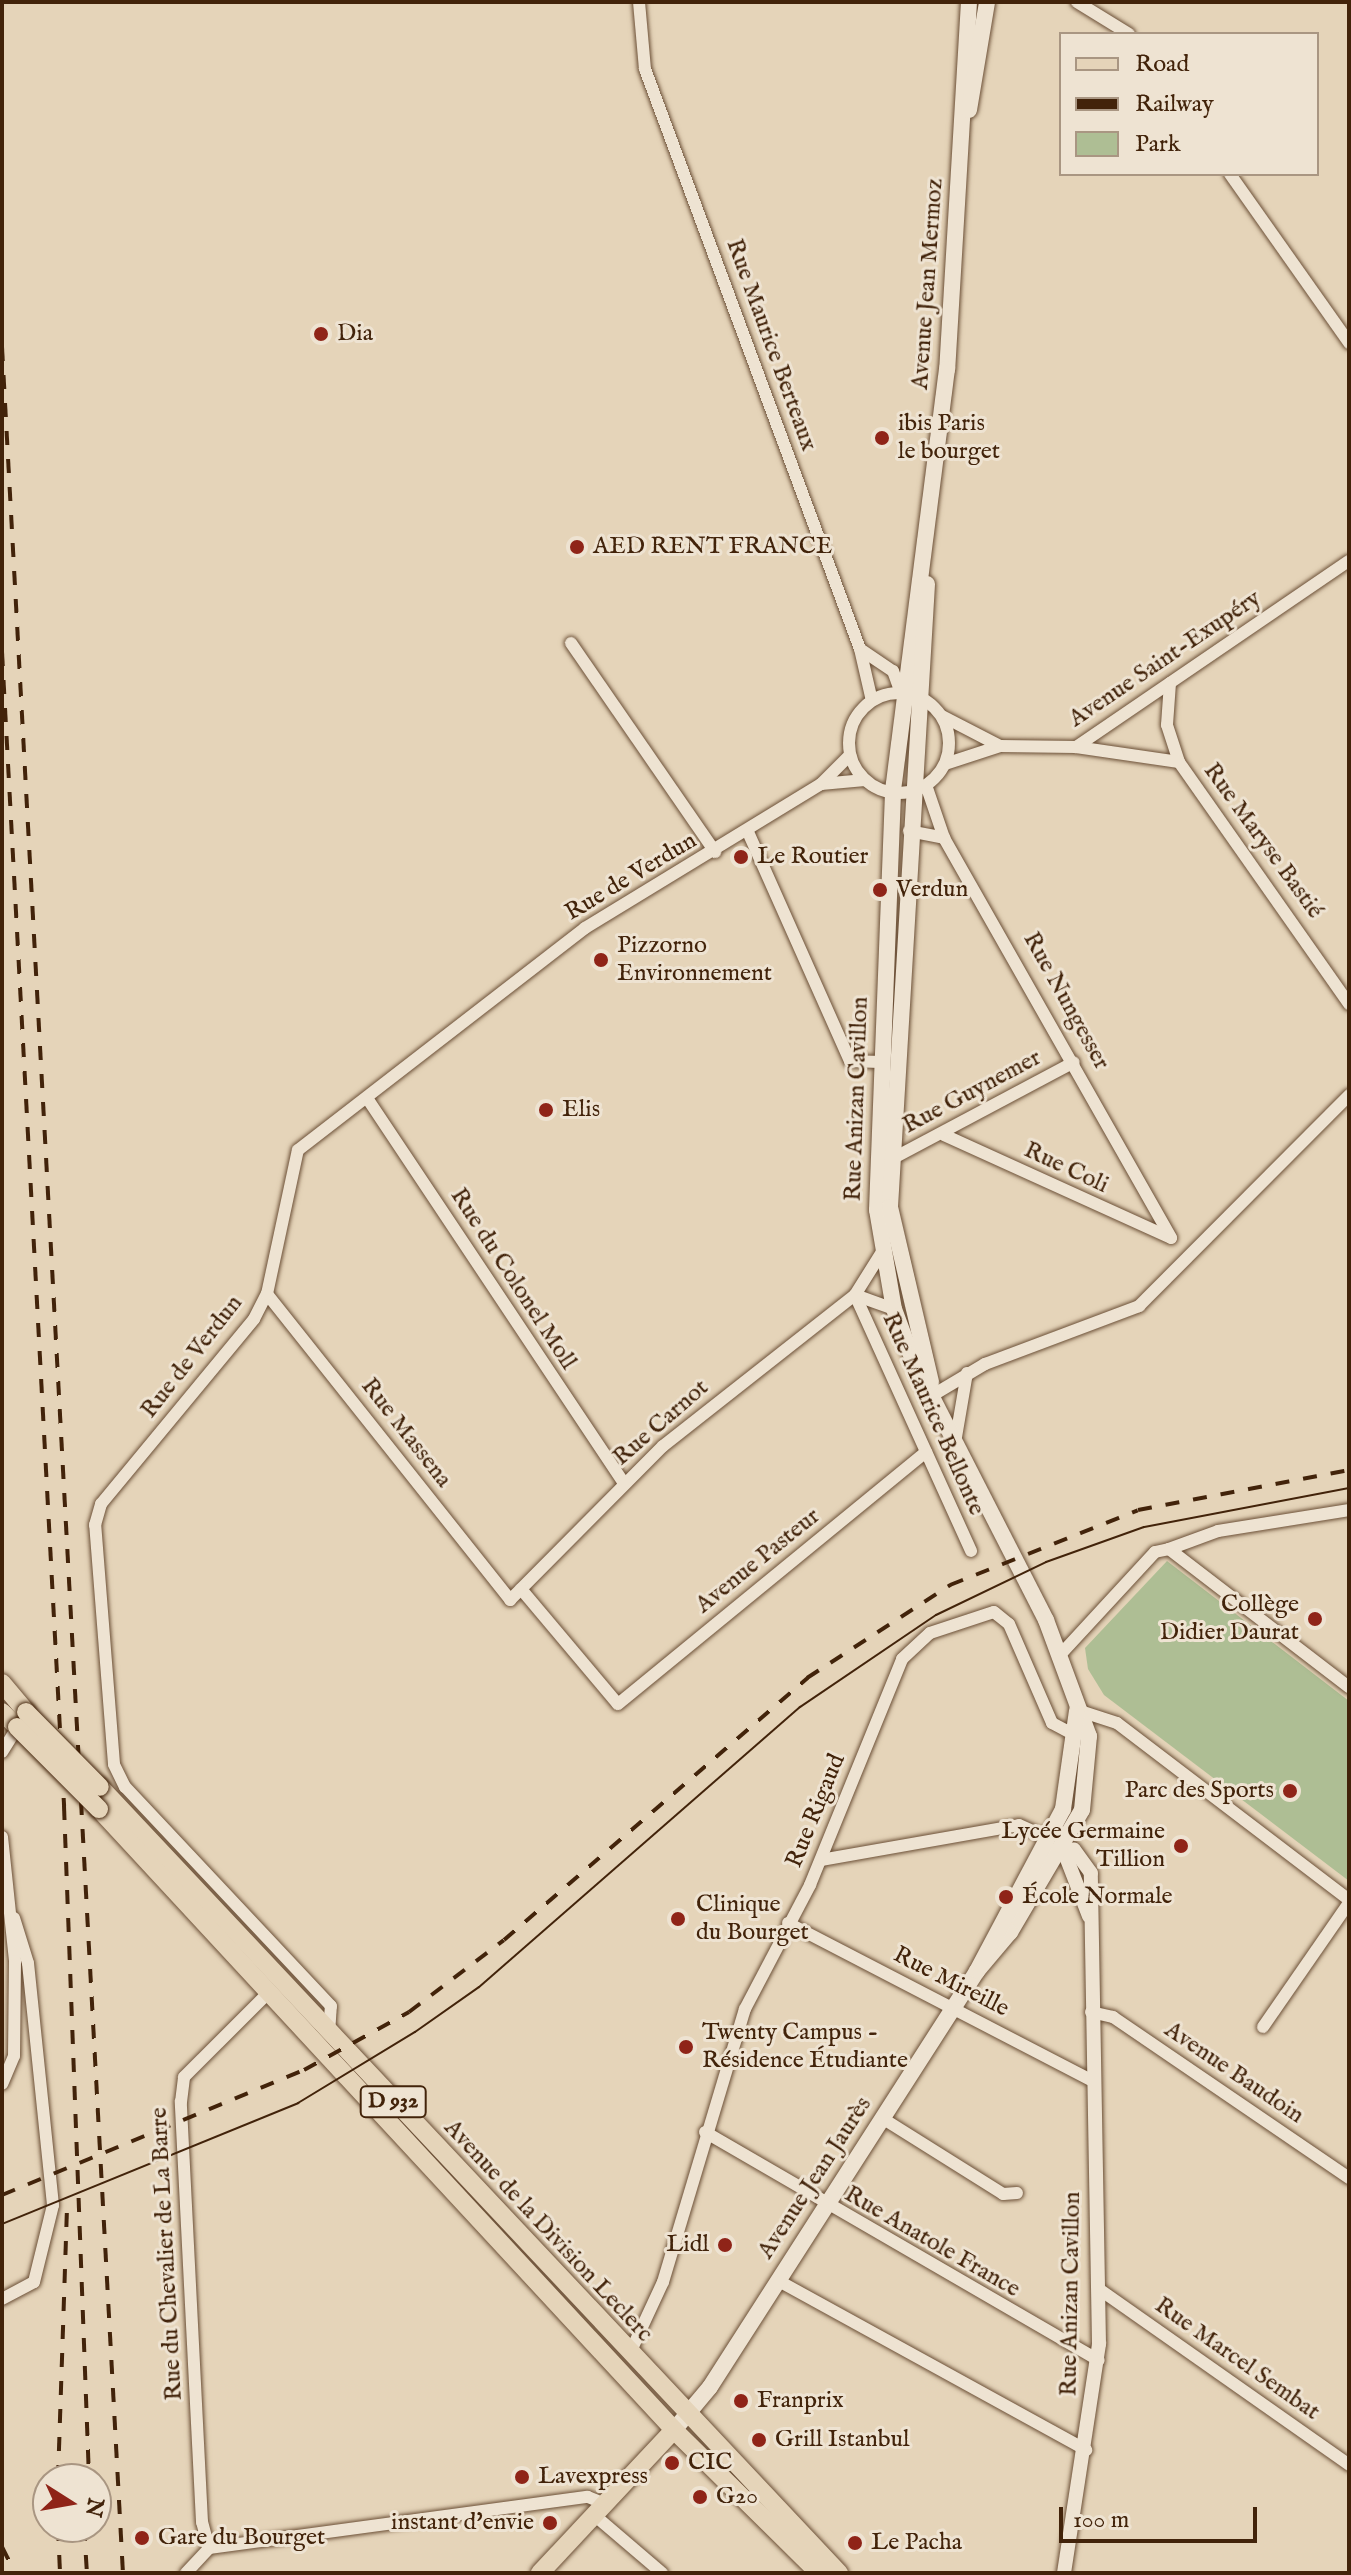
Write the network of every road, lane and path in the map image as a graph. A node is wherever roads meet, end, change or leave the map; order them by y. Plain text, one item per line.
1 (639, 2) edge
2 (969, 2) edge
3 (987, 2) edge
4 (1077, 2) edge
5 (1126, 32) edge
6 (963, 135) junction
7 (1231, 176) edge
8 (1349, 343) edge
9 (928, 531) junction
10 (1349, 561) edge
11 (571, 643) dead end
12 (860, 649) junction
13 (1170, 683) junction
14 (901, 693) junction
15 (919, 697) junction
16 (872, 701) junction
17 (942, 716) junction
18 (1000, 746) junction
19 (1076, 747) junction
20 (850, 755) junction
21 (1179, 762) junction
22 (945, 764) junction
23 (865, 780) junction
24 (821, 784) junction
25 (919, 789) junction
26 (893, 793) junction
27 (909, 831) junction
28 (748, 832) junction
29 (944, 838) junction
30 (715, 852) junction
31 (1344, 990) edge
32 (1349, 1004) edge
33 (880, 1062) junction
34 (1074, 1062) junction
35 (1349, 1094) edge
36 (367, 1098) junction
37 (944, 1135) junction
38 (890, 1160) junction
39 (1171, 1238) joint
40 (882, 1252) junction
41 (267, 1294) junction
42 (855, 1295) junction
43 (894, 1309) junction
44 (967, 1373) junction
45 (933, 1395) junction
46 (955, 1443) junction
47 (926, 1452) junction
48 (624, 1483) junction
49 (1349, 1510) edge
50 (1169, 1549) junction
51 (971, 1551) dead end
52 (521, 1589) junction
53 (510, 1600) joint
54 (1060, 1655) junction
55 (2, 1683) edge
56 (1349, 1687) edge
57 (1077, 1710) junction
58 (2, 1712) edge
59 (22, 1719) junction
60 (1073, 1734) junction
61 (2, 1752) edge
62 (2, 1837) edge
63 (1048, 1838) junction
64 (1063, 1849) junction
65 (821, 1860) junction
66 (1349, 1902) edge
67 (14, 1918) junction
68 (788, 1923) junction
69 (977, 1971) junction
70 (269, 1992) junction
71 (954, 2007) junction
72 (1091, 2012) junction
73 (1263, 2027) dead end
74 (329, 2033) junction
75 (1093, 2081) junction
76 (2, 2084) edge
77 (882, 2118) junction
78 (705, 2132) junction
79 (1349, 2178) edge
80 (1017, 2193) dead end
81 (827, 2205) junction
82 (777, 2280) junction
83 (1099, 2289) junction
84 (2, 2299) edge
85 (630, 2353) junction
86 (1099, 2360) junction
87 (688, 2414) junction
88 (674, 2430) junction
89 (1086, 2450) junction
90 (1349, 2465) edge
91 (598, 2508) junction
92 (209, 2548) junction
93 (186, 2573) edge
94 (540, 2573) edge
95 (662, 2573) edge
96 (819, 2573) edge
97 (839, 2573) edge
98 (1064, 2573) edge

1 - 12 street, Rue Maurice Berteaux
2 - 6 main road, Avenue Jean Mermoz
3 - 6 main road, Avenue Jean Mermoz
4 - 5 street
6 - 9 main road, Avenue Jean Mermoz
7 - 8 street
9 - 14 main road, Avenue Jean Mermoz
9 - 15 main road, Avenue Jean Mermoz
10 - 13 street, Avenue Saint-Exupéry
11 - 30 street
12 - 14 street
12 - 16 street, Rue Maurice Berteaux
13 - 19 street, Avenue Saint-Exupéry
13 - 21 street, Rue Maryse Bastié
14 - 15 street
14 - 16 street
14 - 26 main road, Avenue Jean Mermoz
15 - 17 street
15 - 25 main road, Avenue Jean Mermoz
16 - 20 street
17 - 18 street
17 - 22 street
18 - 19 street, Avenue Saint-Exupéry
18 - 22 street, Avenue Saint-Exupéry
19 - 21 street, Rue Maryse Bastié
20 - 23 street
20 - 24 street, Rue de Verdun
21 - 31 street, Rue Maryse Bastié
22 - 25 street
23 - 24 street, Rue de Verdun
23 - 26 street
24 - 28 street, Rue de Verdun
25 - 26 street
25 - 27 main road, Rue Anizan Cavillon
25 - 29 street, Rue Nungesser
26 - 33 main road, Rue Anizan Cavillon
27 - 29 street
27 - 38 main road, Rue Anizan Cavillon
28 - 30 street, Rue de Verdun
28 - 33 street
29 - 34 street, Rue Nungesser
30 - 36 street, Rue de Verdun
31 - 32 street, Rue Maryse Bastié
33 - 40 main road, Rue Anizan Cavillon
34 - 37 street, Rue Guynemer
34 - 39 street, Rue Nungesser
35 - 44 street
36 - 41 street, Rue de Verdun
36 - 48 street, Rue du Colonel Moll
37 - 38 street, Rue Guynemer
37 - 39 street, Rue Coli
38 - 45 main road, Rue Anizan Cavillon
40 - 42 street, Rue Carnot
40 - 43 main road, Rue Anizan Cavillon
41 - 53 street, Rue Massena
41 - 74 street, Rue de Verdun
42 - 43 street
42 - 47 street, Rue Maurice Bellonte
42 - 48 street, Rue Carnot
43 - 45 main road, Rue Anizan Cavillon
44 - 45 street
44 - 46 street
45 - 46 main road, Rue Anizan Cavillon
46 - 54 main road, Rue Anizan Cavillon
47 - 51 street, Rue Maurice Bellonte
47 - 52 street, Avenue Pasteur
48 - 52 street, Rue Carnot
49 - 50 street
50 - 54 street
50 - 56 street
52 - 53 street, Rue Carnot
54 - 57 main road, Rue Anizan Cavillon
55 - 59 main road, D 932
57 - 60 main road, Rue Anizan Cavillon
57 - 64 main road, Rue Anizan Cavillon
57 - 66 street
58 - 59 main road, D 932
59 - 61 street
59 - 70 main road, Avenue de la Division Leclerc / D 932, bridge
59 - 74 main road, Avenue de la Division Leclerc / D 932, bridge
60 - 63 main road, Rue Anizan Cavillon
60 - 65 street, Rue Rigaud
62 - 67 street
63 - 64 main road
63 - 65 street
63 - 69 main road, Avenue Jean Jaurès
64 - 69 main road, Avenue Jean Jaurès
64 - 72 street, Rue Anizan Cavillon
65 - 68 street, Rue Rigaud
66 - 73 street
67 - 76 street
67 - 84 street
68 - 71 street, Rue Mireille
68 - 78 street, Rue Rigaud
69 - 71 main road, Avenue Jean Jaurès
70 - 88 main road, Avenue de la Division Leclerc / D 932
70 - 92 street, Rue du Chevalier de La Barre
71 - 75 street, Rue Mireille
71 - 77 main road, Avenue Jean Jaurès
72 - 75 street, Rue Anizan Cavillon
72 - 79 street, Avenue Baudoin
74 - 85 main road, Avenue de la Division Leclerc / D 932
75 - 83 street, Rue Anizan Cavillon
77 - 80 street
77 - 81 main road, Avenue Jean Jaurès
78 - 81 street, Rue Anatole France
78 - 85 street, Rue Rigaud
81 - 82 main road, Avenue Jean Jaurès
81 - 86 street, Rue Anatole France
82 - 87 main road, Avenue Jean Jaurès
82 - 89 street
83 - 86 street, Rue Anizan Cavillon
83 - 90 street, Rue Marcel Sembat
85 - 87 main road, Avenue de la Division Leclerc / D 932
86 - 89 street, Rue Anizan Cavillon
87 - 88 main road, Avenue Jean Jaurès
87 - 97 main road, Avenue de la Division Leclerc / D 932
88 - 91 main road
88 - 96 main road, Avenue de la Division Leclerc / D 932
89 - 98 street, Rue Anizan Cavillon
91 - 92 street
91 - 94 main road
91 - 95 street
92 - 93 street

